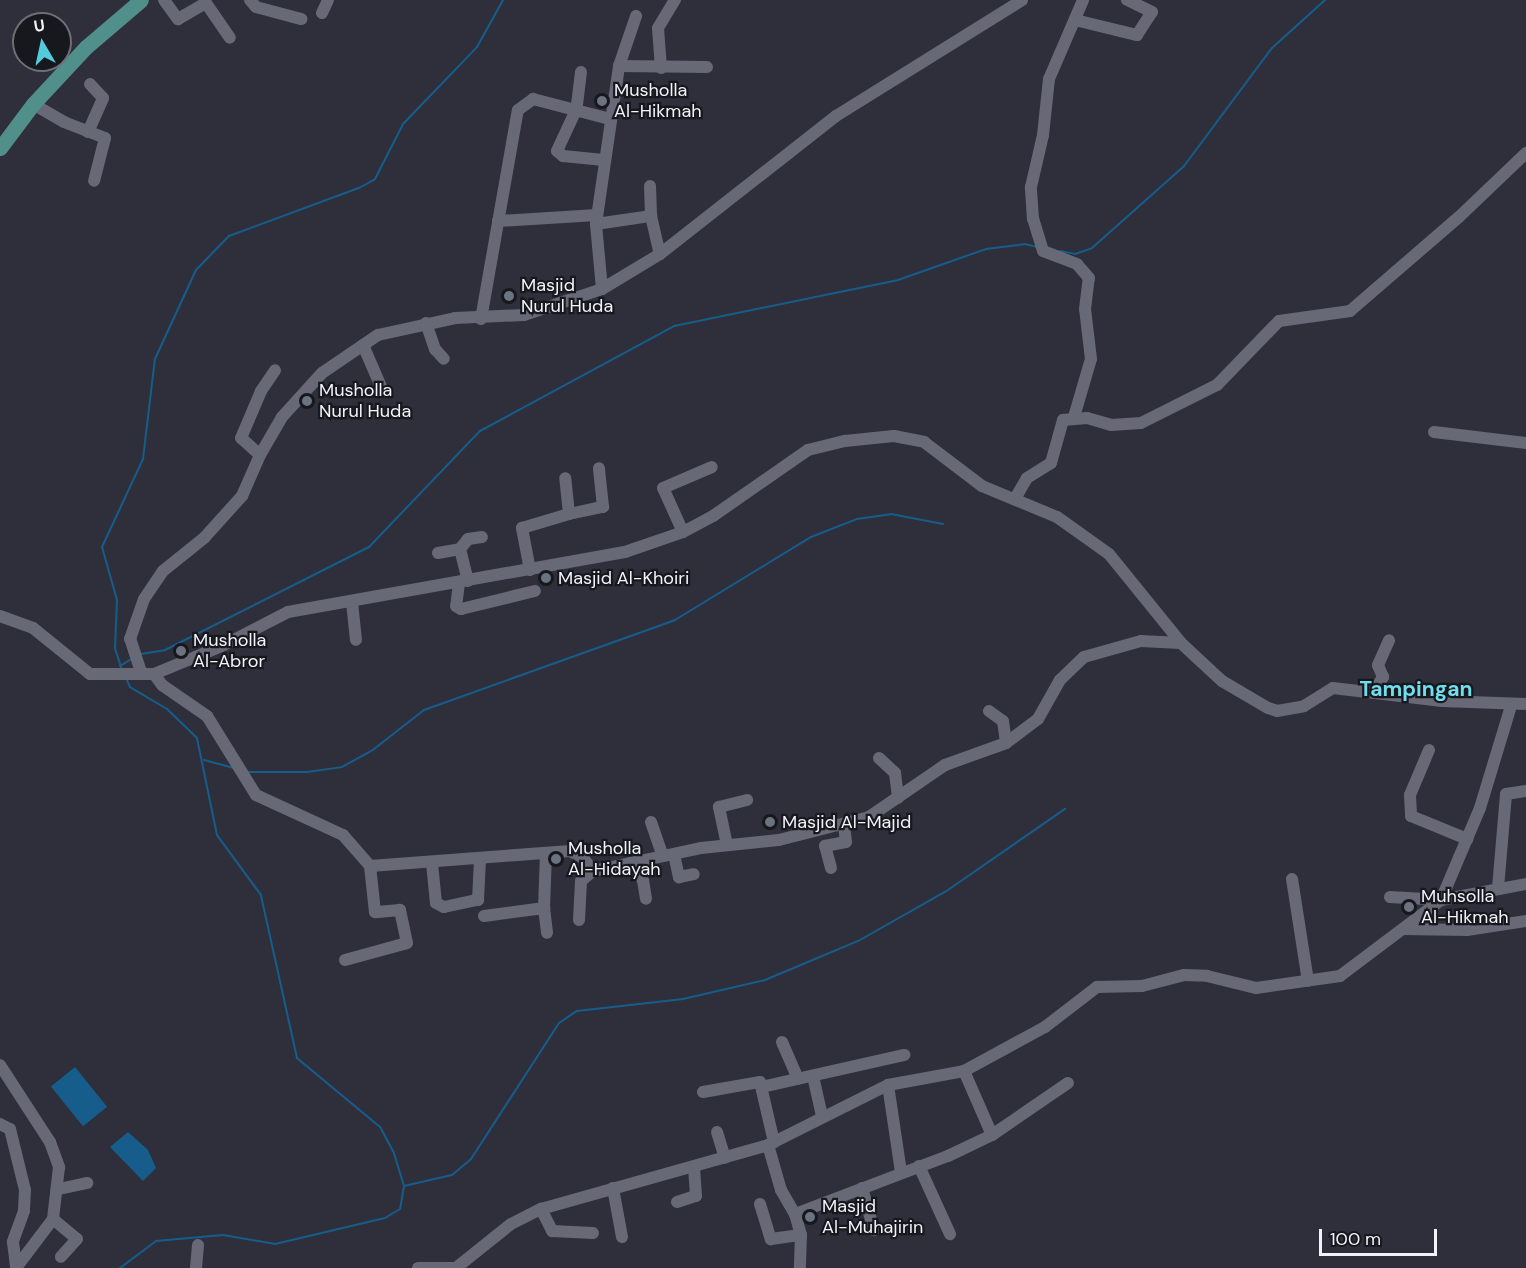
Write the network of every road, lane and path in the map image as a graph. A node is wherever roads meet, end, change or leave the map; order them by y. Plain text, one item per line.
1 (141, 0) edge
2 (165, 0) edge
3 (250, 0) edge
4 (328, 0) edge
5 (675, 0) edge
6 (1022, 0) edge
7 (1083, 0) edge
8 (1127, 0) edge
9 (205, 1) edge
10 (264, 4) edge
11 (322, 13) dead end
12 (636, 16) dead end
13 (301, 19) dead end
14 (1075, 20) junction
15 (230, 38) dead end
16 (619, 66) junction
17 (707, 67) dead end
18 (661, 68) junction
19 (581, 72) dead end
20 (90, 84) dead end
21 (33, 104) junction
22 (576, 110) junction
23 (610, 119) junction
24 (88, 132) junction
25 (0, 148) edge
26 (1526, 153) edge
27 (604, 160) junction
28 (94, 181) dead end
29 (650, 186) dead end
30 (651, 216) junction
31 (596, 219) junction
32 (498, 220) junction
33 (660, 254) junction
34 (602, 289) junction
35 (481, 319) junction
36 (426, 323) junction
37 (363, 345) junction
38 (444, 359) dead end
39 (275, 370) dead end
40 (382, 389) dead end
41 (1074, 417) junction
42 (1434, 432) dead end
43 (1526, 443) edge
44 (260, 455) junction
45 (712, 467) dead end
46 (599, 468) dead end
47 (565, 478) dead end
48 (1016, 497) junction
49 (569, 514) junction
50 (683, 532) junction
51 (482, 537) dead end
52 (460, 549) junction
53 (438, 553) dead end
54 (530, 570) junction
55 (464, 582) junction
56 (535, 591) dead end
57 (352, 602) junction
58 (0, 616) edge
59 (356, 640) dead end
60 (1389, 640) dead end
61 (1180, 643) junction
62 (135, 664) junction
63 (154, 674) junction
64 (1374, 692) junction
65 (1526, 704) edge
66 (1511, 706) junction
67 (989, 711) dead end
68 (1006, 744) junction
69 (1429, 750) dead end
70 (879, 758) dead end
71 (1526, 791) edge
72 (898, 798) junction
73 (747, 800) dead end
74 (651, 822) dead end
75 (844, 825) junction
76 (1467, 839) junction
77 (727, 845) junction
78 (546, 853) junction
79 (669, 855) junction
80 (480, 859) junction
81 (432, 863) junction
82 (630, 863) junction
83 (370, 866) junction
84 (831, 868) dead end
85 (592, 871) junction
86 (694, 874) dead end
87 (1292, 879) dead end
88 (1526, 884) edge
89 (1498, 888) junction
90 (1390, 897) dead end
91 (646, 898) dead end
92 (1441, 900) junction
93 (544, 908) junction
94 (484, 916) dead end
95 (579, 920) dead end
96 (1526, 921) edge
97 (1403, 929) junction
98 (547, 933) dead end
99 (345, 960) dead end
100 (1308, 981) junction
101 (782, 1041) dead end
102 (904, 1055) dead end
103 (0, 1065) edge
104 (963, 1071) junction
105 (813, 1076) junction
106 (798, 1079) junction
107 (1068, 1083) dead end
108 (888, 1085) junction
109 (762, 1088) junction
110 (703, 1092) dead end
111 (822, 1116) junction
112 (0, 1124) edge
113 (717, 1132) dead end
114 (993, 1135) junction
115 (771, 1144) junction
116 (725, 1158) junction
117 (919, 1166) junction
118 (694, 1168) junction
119 (901, 1173) junction
120 (87, 1183) dead end
121 (613, 1188) junction
122 (862, 1188) junction
123 (59, 1189) junction
124 (677, 1202) dead end
125 (760, 1204) dead end
126 (541, 1209) junction
127 (795, 1214) junction
128 (53, 1219) junction
129 (874, 1230) dead end
130 (593, 1233) dead end
131 (951, 1234) dead end
132 (801, 1235) junction
133 (622, 1237) dead end
134 (198, 1245) dead end
135 (61, 1257) dead end
136 (16, 1268) edge
137 (196, 1268) edge
138 (418, 1268) edge
139 (454, 1268) edge
140 (800, 1268) edge

1 - 21 main road
2 - 9 street
3 - 10 street
4 - 11 street
5 - 18 street
6 - 33 street
7 - 14 street
8 - 14 street
9 - 15 street
10 - 13 street
12 - 16 street
14 - 41 street
16 - 18 street
16 - 23 street
17 - 18 street
19 - 22 street
20 - 24 street
21 - 24 street
21 - 25 main road
22 - 23 street
22 - 27 street
22 - 32 street
23 - 27 street
24 - 28 street
26 - 41 street
27 - 31 street
29 - 30 street
30 - 31 street
30 - 33 street
31 - 32 street
31 - 34 street
32 - 35 street
33 - 34 street
34 - 35 street
35 - 36 street
36 - 37 street
36 - 38 street
37 - 40 street
37 - 44 street
39 - 44 street
41 - 48 street
42 - 43 street
44 - 62 street
45 - 50 street
46 - 49 street
47 - 49 street
48 - 50 street
48 - 61 street
49 - 54 street
50 - 54 street
51 - 52 street
52 - 53 street
52 - 55 street
54 - 55 street
55 - 56 street
55 - 57 street
57 - 59 street
57 - 63 street
58 - 62 street
60 - 64 street
61 - 64 street
61 - 68 street
62 - 63 street
63 - 83 street
64 - 66 street
65 - 66 street
66 - 76 street
67 - 68 street
68 - 72 street
69 - 76 street
70 - 72 street
71 - 89 street
72 - 75 street
73 - 77 street
74 - 79 street
75 - 77 street
75 - 84 street
76 - 92 street
77 - 79 street
78 - 80 street
78 - 85 street
78 - 93 street
79 - 82 street
79 - 86 street
80 - 81 street
80 - 81 street
81 - 83 street
82 - 85 street
82 - 91 street
83 - 99 street
85 - 95 street
87 - 100 street
88 - 89 street
89 - 92 street
90 - 92 street
92 - 97 street
93 - 94 street
93 - 98 street
96 - 97 street
97 - 100 street
100 - 104 street
101 - 106 street
102 - 105 street
103 - 123 street
104 - 108 street
104 - 114 street
105 - 106 street
105 - 111 street
106 - 109 street
107 - 114 street
108 - 111 street
108 - 119 street
109 - 110 street
109 - 115 street
111 - 115 street
112 - 136 street
113 - 116 street
114 - 117 street
115 - 116 street
115 - 127 street
116 - 118 street
117 - 119 street
117 - 131 street
118 - 121 street
118 - 124 street
119 - 122 street
120 - 123 street
121 - 126 street
121 - 133 street
122 - 127 street
122 - 129 street
123 - 128 street
125 - 132 street
126 - 130 street
126 - 139 street
127 - 132 street
128 - 135 street
128 - 136 street
132 - 140 street
134 - 137 street
138 - 139 street

